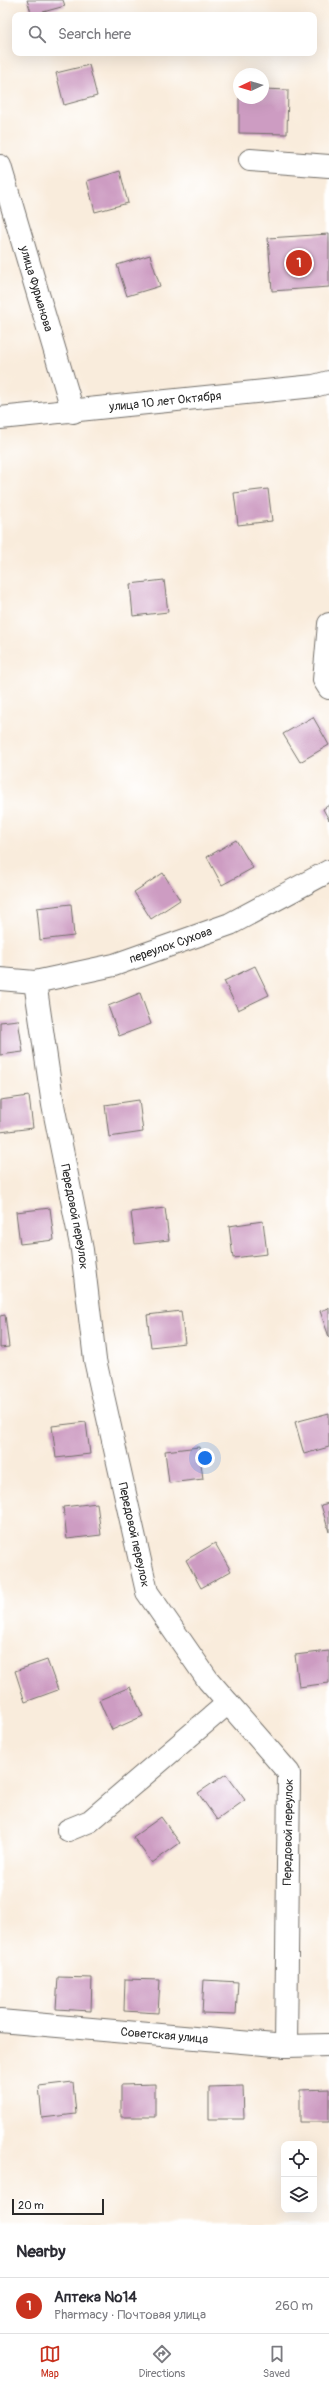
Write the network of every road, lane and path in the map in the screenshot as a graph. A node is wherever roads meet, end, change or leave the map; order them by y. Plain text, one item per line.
1 (250, 160) dead end
2 (0, 166) edge
3 (329, 166) edge
4 (329, 382) edge
5 (73, 412) junction
6 (0, 418) edge
7 (329, 624) edge
8 (329, 688) edge
9 (329, 871) edge
10 (0, 979) edge
11 (35, 982) junction
12 (228, 1704) junction
13 (68, 1830) dead end
14 (0, 2022) edge
15 (329, 2045) edge
16 (286, 2046) junction

1 - 3 street
2 - 5 street, улица Фурманова
4 - 5 street, улица 10 лет Октября
5 - 6 street, улица 10 лет Октября
7 - 8 street
9 - 11 street, переулок Сухова
10 - 11 street, переулок Сухова
11 - 12 street, Передовой переулок
12 - 13 street
12 - 16 street, Передовой переулок
14 - 16 street, Советская улица
15 - 16 street, Советская улица

